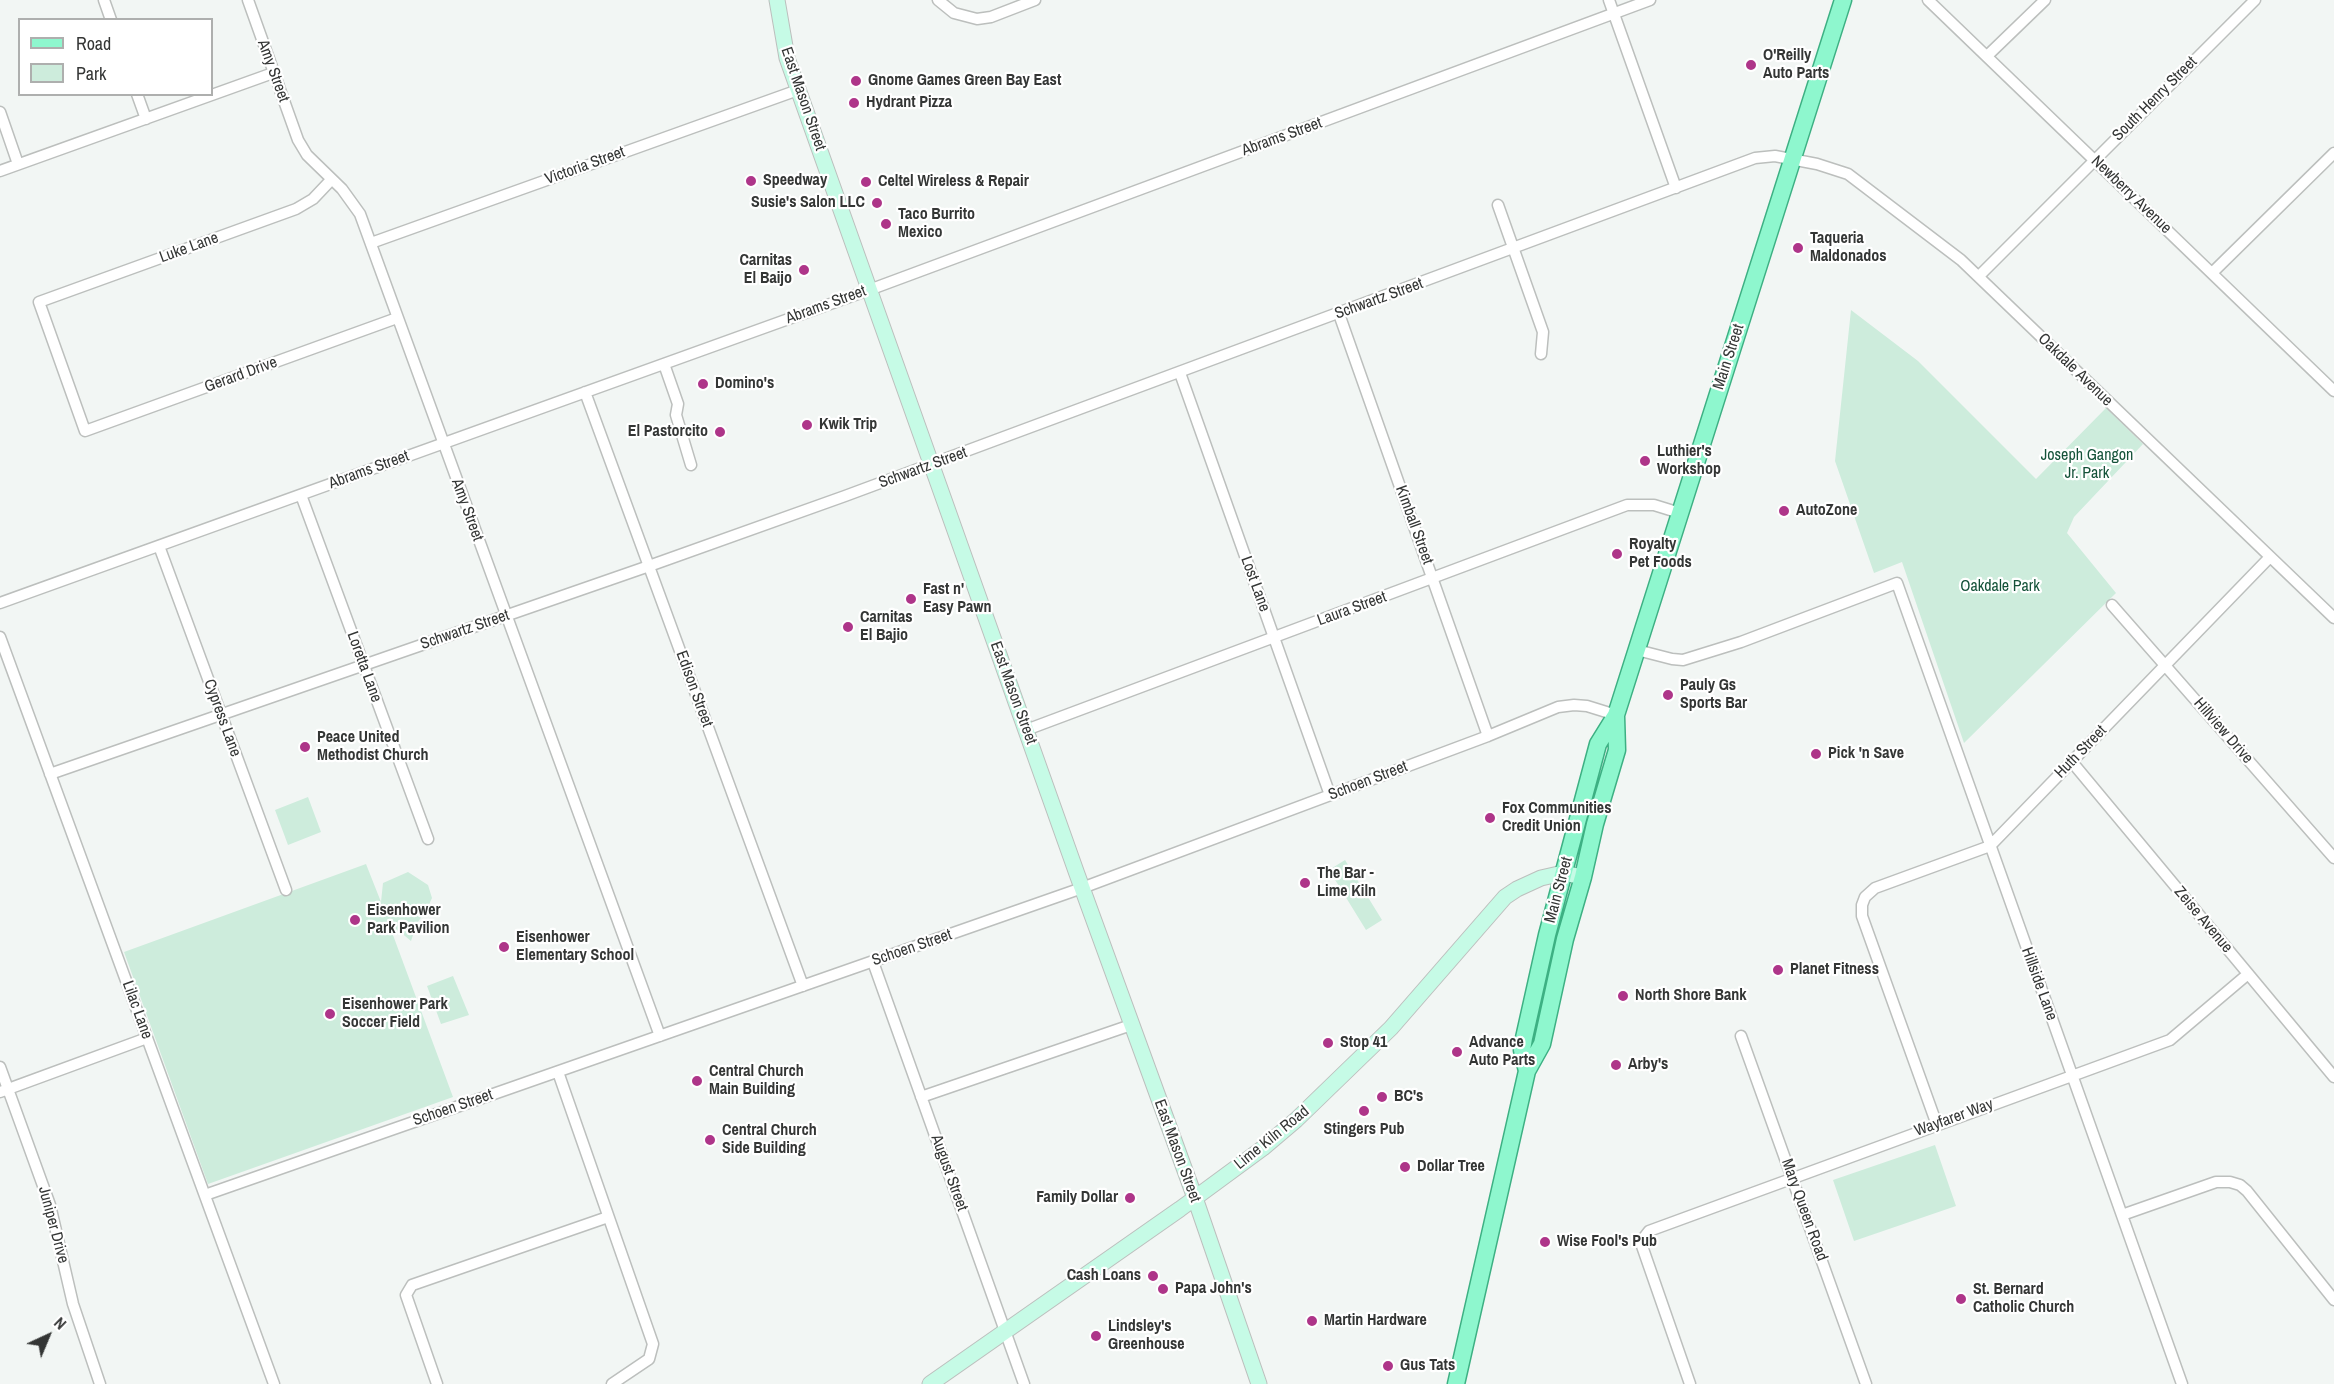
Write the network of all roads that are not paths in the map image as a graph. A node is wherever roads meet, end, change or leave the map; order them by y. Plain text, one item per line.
1 (104, 0) edge
2 (248, 0) edge
3 (777, 0) edge
4 (938, 0) edge
5 (1035, 0) edge
6 (1609, 0) edge
7 (1650, 0) edge
8 (1843, 0) edge
9 (1928, 0) edge
10 (2045, 0) edge
11 (2255, 0) edge
12 (1614, 14) junction
13 (110, 18) edge
14 (1988, 56) junction
15 (273, 73) junction
16 (798, 90) junction
17 (213, 94) edge
18 (138, 96) edge
19 (208, 96) edge
20 (0, 112) edge
21 (146, 118) junction
22 (2334, 153) edge
23 (1792, 159) junction
24 (2094, 159) junction
25 (18, 164) junction
26 (0, 171) edge
27 (331, 180) junction
28 (1676, 188) junction
29 (1498, 205) dead end
30 (371, 243) junction
31 (1514, 249) junction
32 (2212, 273) junction
33 (1979, 276) junction
34 (869, 290) junction
35 (1339, 314) junction
36 (397, 318) junction
37 (1541, 354) dead end
38 (664, 364) junction
39 (1180, 373) junction
40 (2333, 387) edge
41 (585, 392) junction
42 (85, 431) joint
43 (443, 444) junction
44 (691, 465) dead end
45 (932, 465) junction
46 (301, 495) junction
47 (1680, 513) junction
48 (159, 546) junction
49 (2270, 557) junction
50 (649, 566) junction
51 (1433, 579) junction
52 (0, 603) edge
53 (2112, 605) dead end
54 (506, 616) junction
55 (2334, 618) edge
56 (0, 637) edge
57 (1274, 638) junction
58 (1637, 650) junction
59 (364, 666) junction
60 (2165, 666) junction
61 (221, 715) junction
62 (1616, 715) junction
63 (1026, 730) junction
64 (1488, 736) junction
65 (2072, 762) junction
66 (50, 774) junction
67 (1330, 795) junction
68 (428, 839) dead end
69 (1990, 846) junction
70 (2334, 858) edge
71 (1563, 873) junction
72 (1583, 877) junction
73 (1082, 888) junction
74 (286, 890) dead end
75 (873, 962) junction
76 (2248, 974) junction
77 (803, 986) junction
78 (1131, 1024) junction
79 (660, 1036) junction
80 (1741, 1036) dead end
81 (147, 1038) junction
82 (0, 1067) edge
83 (1527, 1071) junction
84 (558, 1072) junction
85 (2072, 1075) junction
86 (2334, 1077) edge
87 (4, 1090) edge
88 (921, 1097) junction
89 (1937, 1125) junction
90 (1792, 1178) junction
91 (205, 1195) junction
92 (1195, 1198) junction
93 (2122, 1215) junction
94 (609, 1217) junction
95 (2334, 1300) edge
96 (1005, 1332) junction
97 (100, 1384) edge
98 (274, 1384) edge
99 (437, 1384) edge
100 (612, 1384) edge
101 (930, 1384) edge
102 (1024, 1384) edge
103 (1259, 1384) edge
104 (1456, 1384) edge
105 (1690, 1384) edge
106 (1866, 1384) edge
107 (2182, 1384) edge

1 - 13 street
2 - 15 street, Amy Street
3 - 16 main road, East Mason Street
4 - 5 street
6 - 12 street
7 - 12 street, Abrams Street
8 - 23 main road, Main Street
9 - 14 street, Newberry Avenue
10 - 14 street
11 - 24 street, South Henry Street
12 - 28 street
12 - 34 street, Abrams Street
14 - 24 street, Newberry Avenue
15 - 17 street
15 - 27 street, Amy Street
16 - 30 street, Victoria Street
16 - 34 main road, East Mason Street
18 - 21 street
19 - 21 street
20 - 25 street
21 - 25 street
22 - 32 street
23 - 28 street, Schwartz Street
23 - 33 street, Oakdale Avenue
23 - 47 main road, Main Street
24 - 32 street, Newberry Avenue
24 - 33 street, South Henry Street
25 - 26 street
27 - 30 street, Amy Street
27 - 42 street, Luke Lane
28 - 31 street, Schwartz Street
29 - 31 street
30 - 36 street, Amy Street
31 - 35 street, Schwartz Street
31 - 37 street
32 - 40 street, Newberry Avenue
33 - 49 street, Oakdale Avenue
34 - 38 street, Abrams Street
34 - 45 main road, East Mason Street
35 - 39 street, Schwartz Street
35 - 51 street, Kimball Street
36 - 42 street, Gerard Drive
36 - 43 street, Amy Street
38 - 41 street, Abrams Street
38 - 44 street
39 - 45 street, Schwartz Street
39 - 57 street, Lost Lane
41 - 43 street, Abrams Street
41 - 50 street, Edison Street
43 - 46 street, Abrams Street
43 - 54 street, Amy Street
45 - 50 street, Schwartz Street
45 - 63 main road, East Mason Street
46 - 48 street, Abrams Street
46 - 59 street, Loretta Lane
47 - 51 street, Laura Street
47 - 58 main road, Main Street
48 - 52 street, Abrams Street
48 - 61 street, Cypress Lane
49 - 55 street, Oakdale Avenue
49 - 60 street, Huth Street
50 - 54 street, Schwartz Street
50 - 77 street, Edison Street
51 - 57 street, Laura Street
51 - 64 street, Kimball Street
53 - 60 street, Hillview Drive
54 - 59 street, Schwartz Street
54 - 79 street, Amy Street
56 - 66 street, Lilac Lane
57 - 63 street, Laura Street
57 - 67 street, Lost Lane
58 - 62 main road, Main Street
58 - 69 street, Hillside Lane
59 - 61 street, Schwartz Street
59 - 68 street, Loretta Lane
60 - 65 street, Huth Street
60 - 70 street, Hillview Drive
61 - 66 street, Schwartz Street
61 - 74 street, Cypress Lane
62 - 64 street, Schoen Street
62 - 71 main road, Main Street
62 - 72 main road, Main Street
63 - 73 main road, East Mason Street
64 - 67 street, Schoen Street
65 - 69 street, Huth Street
65 - 76 street, Zeise Avenue
66 - 81 street, Lilac Lane
67 - 73 street, Schoen Street
69 - 85 street, Hillside Lane
69 - 89 street, Huth Street
71 - 72 main road, Lime Kiln Road
71 - 83 main road, Main Street
71 - 92 main road, Lime Kiln Road
72 - 83 main road, Main Street
73 - 75 street, Schoen Street
73 - 78 main road, East Mason Street
75 - 77 street, Schoen Street
75 - 88 street, August Street
76 - 85 street, Wayfarer Way
76 - 86 street, Zeise Avenue
77 - 79 street, Schoen Street
78 - 88 street
78 - 92 main road, East Mason Street
79 - 84 street, Schoen Street
80 - 90 street, Mary Queen Road
81 - 87 street
81 - 91 street, Lilac Lane
82 - 87 street, Juniper Drive
83 - 104 main road, Main Street
84 - 91 street, Schoen Street
84 - 94 street
85 - 89 street, Wayfarer Way
85 - 93 street, Hillside Lane
87 - 97 street, Juniper Drive
88 - 96 street, August Street
89 - 90 street, Wayfarer Way
90 - 105 street, Wayfarer Way
90 - 106 street, Mary Queen Road
91 - 98 street, Lilac Lane
92 - 96 main road, Lime Kiln Road
92 - 103 main road, East Mason Street
93 - 95 street
93 - 107 street, Hillside Lane
94 - 99 street
94 - 100 street
96 - 101 main road, Lime Kiln Road
96 - 102 street, August Street

